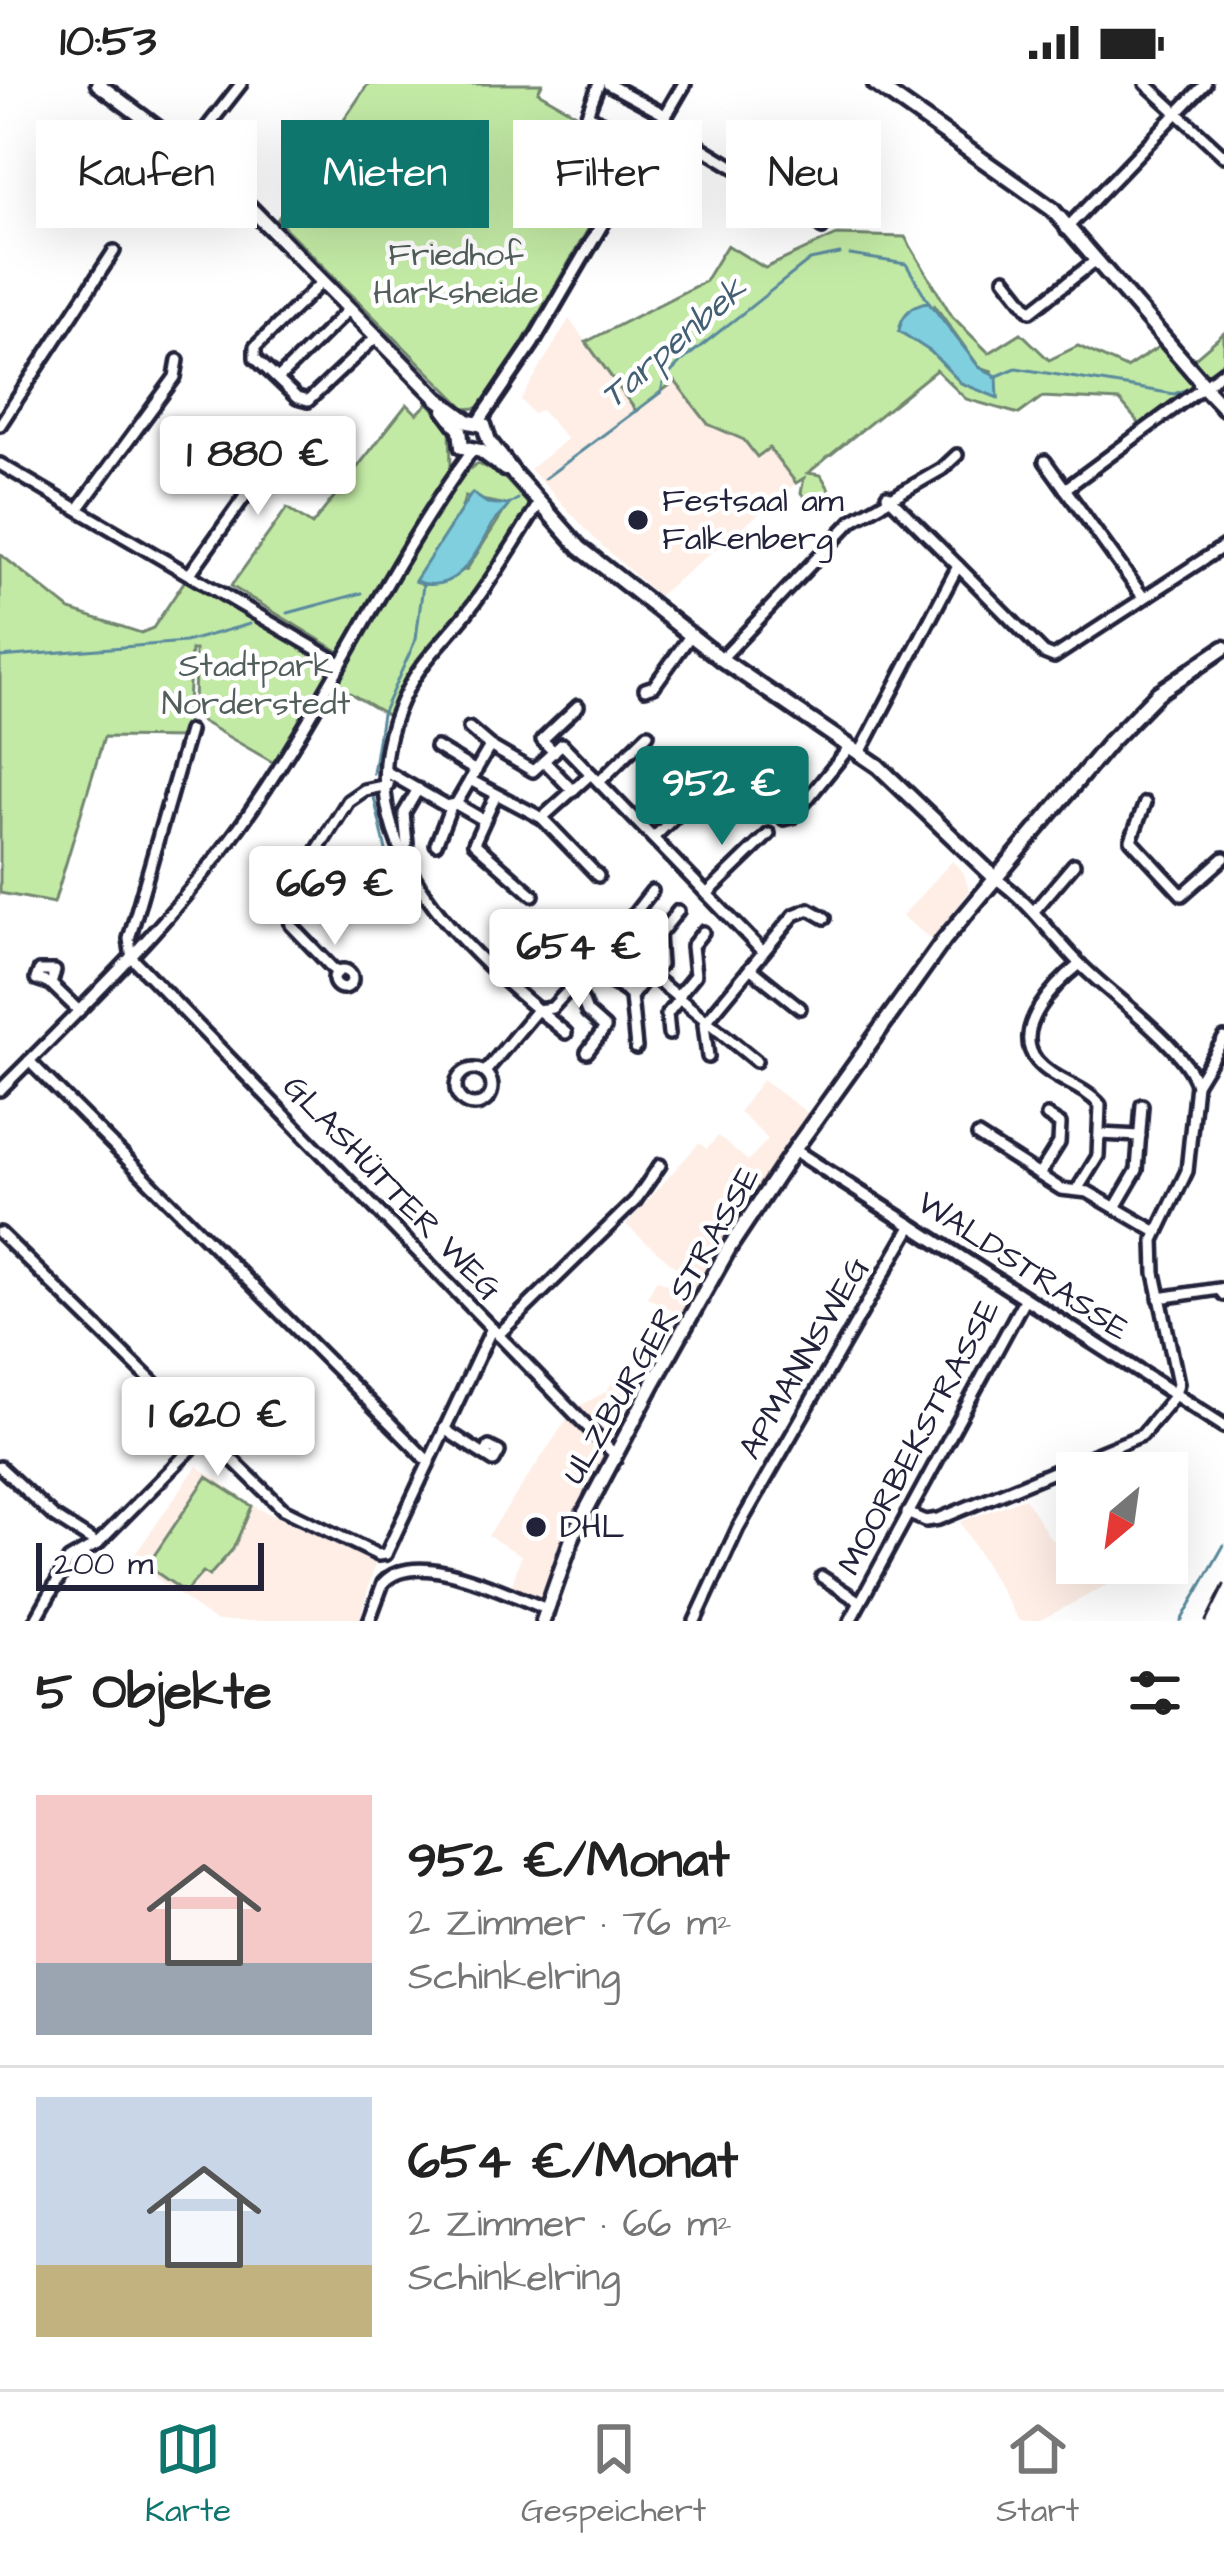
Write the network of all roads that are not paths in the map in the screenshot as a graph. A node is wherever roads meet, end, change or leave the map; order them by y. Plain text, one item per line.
1 (98, 84) edge
2 (241, 84) edge
3 (603, 84) edge
4 (684, 84) edge
5 (875, 84) edge
6 (1145, 84) edge
7 (1205, 84) edge
8 (1179, 114) junction
9 (663, 119) junction
10 (149, 120) edge
11 (213, 120) edge
12 (597, 120) edge
13 (1224, 156) edge
14 (726, 159) edge
15 (257, 216) edge
16 (1063, 225) junction
17 (599, 228) edge
18 (114, 251) dead end
19 (1095, 261) junction
20 (1005, 278) dead end
21 (322, 281) junction
22 (68, 306) dead end
23 (350, 308) junction
24 (66, 320) junction
25 (377, 336) junction
26 (178, 360) dead end
27 (1224, 371) edge
28 (278, 379) junction
29 (1207, 388) junction
30 (1224, 408) edge
31 (0, 425) edge
32 (475, 437) junction
33 (276, 443) dead end
34 (957, 455) dead end
35 (1045, 461) dead end
36 (0, 464) edge
37 (1065, 489) junction
38 (887, 495) junction
39 (540, 502) junction
40 (79, 508) junction
41 (1224, 546) edge
42 (958, 566) junction
43 (191, 572) junction
44 (1143, 597) junction
45 (690, 636) junction
46 (1224, 648) edge
47 (721, 659) junction
48 (340, 663) junction
49 (645, 689) dead end
50 (578, 706) dead end
51 (469, 728) dead end
52 (189, 731) dead end
53 (648, 734) dead end
54 (490, 746) junction
55 (436, 747) dead end
56 (554, 752) junction
57 (853, 753) junction
58 (544, 761) junction
59 (388, 772) junction
60 (473, 776) junction
61 (595, 778) junction
62 (388, 785) junction
63 (418, 789) junction
64 (573, 791) junction
65 (702, 791) dead end
66 (496, 795) junction
67 (1144, 802) dead end
68 (454, 805) junction
69 (542, 818) junction
70 (482, 819) junction
71 (784, 819) dead end
72 (938, 826) junction
73 (769, 834) dead end
74 (653, 838) junction
75 (407, 844) dead end
76 (436, 844) dead end
77 (1224, 858) edge
78 (1074, 864) dead end
79 (598, 876) dead end
80 (995, 878) junction
81 (652, 891) dead end
82 (985, 891) junction
83 (707, 894) junction
84 (533, 895) dead end
85 (678, 911) dead end
86 (1034, 911) junction
87 (824, 919) dead end
88 (569, 920) dead end
89 (529, 928) dead end
90 (703, 932) dead end
91 (763, 952) junction
92 (131, 958) junction
93 (632, 961) junction
94 (1080, 964) junction
95 (750, 968) junction
96 (337, 973) dead end
97 (650, 975) junction
98 (596, 976) junction
99 (615, 982) junction
100 (576, 983) junction
101 (51, 984) dead end
102 (632, 996) junction
103 (678, 998) junction
104 (800, 1008) dead end
105 (537, 1010) junction
106 (79, 1011) junction
107 (707, 1021) junction
108 (566, 1033) dead end
109 (669, 1034) dead end
110 (1224, 1038) edge
111 (636, 1048) dead end
112 (587, 1052) dead end
113 (708, 1058) dead end
114 (29, 1061) junction
115 (756, 1061) dead end
116 (484, 1072) junction
117 (1196, 1084) junction
118 (0, 1090) edge
119 (1142, 1105) dead end
120 (1047, 1116) dead end
121 (1100, 1134) junction
122 (978, 1136) dead end
123 (1140, 1136) junction
124 (794, 1150) junction
125 (660, 1165) dead end
126 (1039, 1175) junction
127 (1077, 1190) junction
128 (1116, 1205) junction
129 (912, 1225) junction
130 (1155, 1231) junction
131 (0, 1233) edge
132 (1222, 1290) edge
133 (1024, 1298) junction
134 (1159, 1298) junction
135 (495, 1331) junction
136 (1175, 1395) junction
137 (1224, 1426) edge
138 (444, 1429) junction
139 (205, 1435) junction
140 (485, 1455) dead end
141 (615, 1455) junction
142 (429, 1462) junction
143 (0, 1467) edge
144 (908, 1513) junction
145 (73, 1529) junction
146 (97, 1544) junction
147 (386, 1554) junction
148 (75, 1556) junction
149 (397, 1572) junction
150 (823, 1577) dead end
151 (860, 1602) junction
152 (545, 1615) edge
153 (35, 1621) edge
154 (369, 1621) edge
155 (695, 1621) edge
156 (850, 1621) edge

1 - 10 main road
2 - 11 street
3 - 9 street
3 - 12 street
4 - 9 street
5 - 16 main road
6 - 8 street
7 - 8 street
8 - 13 street
8 - 16 street
9 - 14 street
15 - 21 main road
16 - 19 main road
17 - 32 street
18 - 24 street
19 - 20 street
19 - 29 main road
21 - 23 main road
21 - 28 street
22 - 24 street
23 - 25 main road
23 - 28 street
24 - 31 street
25 - 28 street
25 - 32 main road
26 - 40 street
27 - 29 street
29 - 30 main road
29 - 37 street
32 - 39 main road
32 - 48 street
33 - 43 street
34 - 38 street
35 - 37 street
36 - 40 street
37 - 44 street
38 - 42 street
38 - 47 street
39 - 45 main road
39 - 59 street
40 - 43 street
41 - 44 street
42 - 44 street
42 - 57 street
43 - 48 street
45 - 47 main road
45 - 49 street
46 - 80 main road, ULZBURGER STRASSE
47 - 57 main road
48 - 92 street
50 - 56 street
51 - 54 street
52 - 92 street
53 - 61 street
54 - 58 street
54 - 60 street
55 - 60 street
56 - 58 street
56 - 61 street
57 - 71 street
57 - 72 main road
58 - 64 street
59 - 62 street
59 - 63 street
60 - 66 street
60 - 68 street
61 - 64 street
61 - 74 street
62 - 96 street
62 - 105 street
63 - 68 street
63 - 75 street
64 - 69 street
65 - 74 street
66 - 69 street
66 - 70 street
67 - 77 street
68 - 70 street
68 - 76 street
69 - 79 street
70 - 84 street
72 - 80 main road
72 - 82 main road
73 - 83 street
74 - 83 street
78 - 86 street
80 - 82 main road, ULZBURGER STRASSE
80 - 86 street
81 - 93 street
82 - 124 main road, ULZBURGER STRASSE
83 - 91 street
85 - 97 street
86 - 94 street
87 - 91 street
88 - 98 street
89 - 100 street
90 - 103 street
91 - 95 street
92 - 106 street
92 - 135 street, GLASHÜTTER WEG
93 - 97 street
93 - 99 street
94 - 117 street
94 - 121 street
95 - 104 street
95 - 107 street
97 - 102 street
97 - 103 street
98 - 99 street
98 - 100 street
99 - 102 street
100 - 105 street
100 - 112 street
101 - 106 street
102 - 111 street
103 - 107 street
103 - 109 street
105 - 108 street
105 - 116 street
106 - 114 street
107 - 113 street
107 - 115 street
110 - 117 street
114 - 118 street
114 - 142 street
116 - 116 street
117 - 130 street
119 - 123 street
120 - 126 street
121 - 123 street
121 - 127 street
122 - 126 street
123 - 128 street
124 - 129 street, WALDSTRASSE
124 - 141 main road, ULZBURGER STRASSE
125 - 135 street
126 - 127 street
127 - 128 street
128 - 130 street
129 - 133 street, WALDSTRASSE
129 - 155 street, APMANNSWEG
130 - 134 street
131 - 139 street
132 - 134 street
133 - 136 street, WALDSTRASSE
133 - 144 street, MOORBEKSTRASSE
134 - 136 street
135 - 138 street
135 - 141 street, GLASHÜTTER WEG
136 - 137 street, WALDSTRASSE
136 - 144 street
138 - 140 street
138 - 142 street
139 - 146 street
139 - 147 street
141 - 152 main road, ULZBURGER STRASSE
142 - 147 street
143 - 145 street
144 - 151 street, MOORBEKSTRASSE
145 - 146 street
145 - 148 street
146 - 148 street
147 - 149 street
148 - 153 street
149 - 152 street
149 - 154 street
150 - 151 street, MOORBEKSTRASSE
151 - 156 street, MOORBEKSTRASSE

